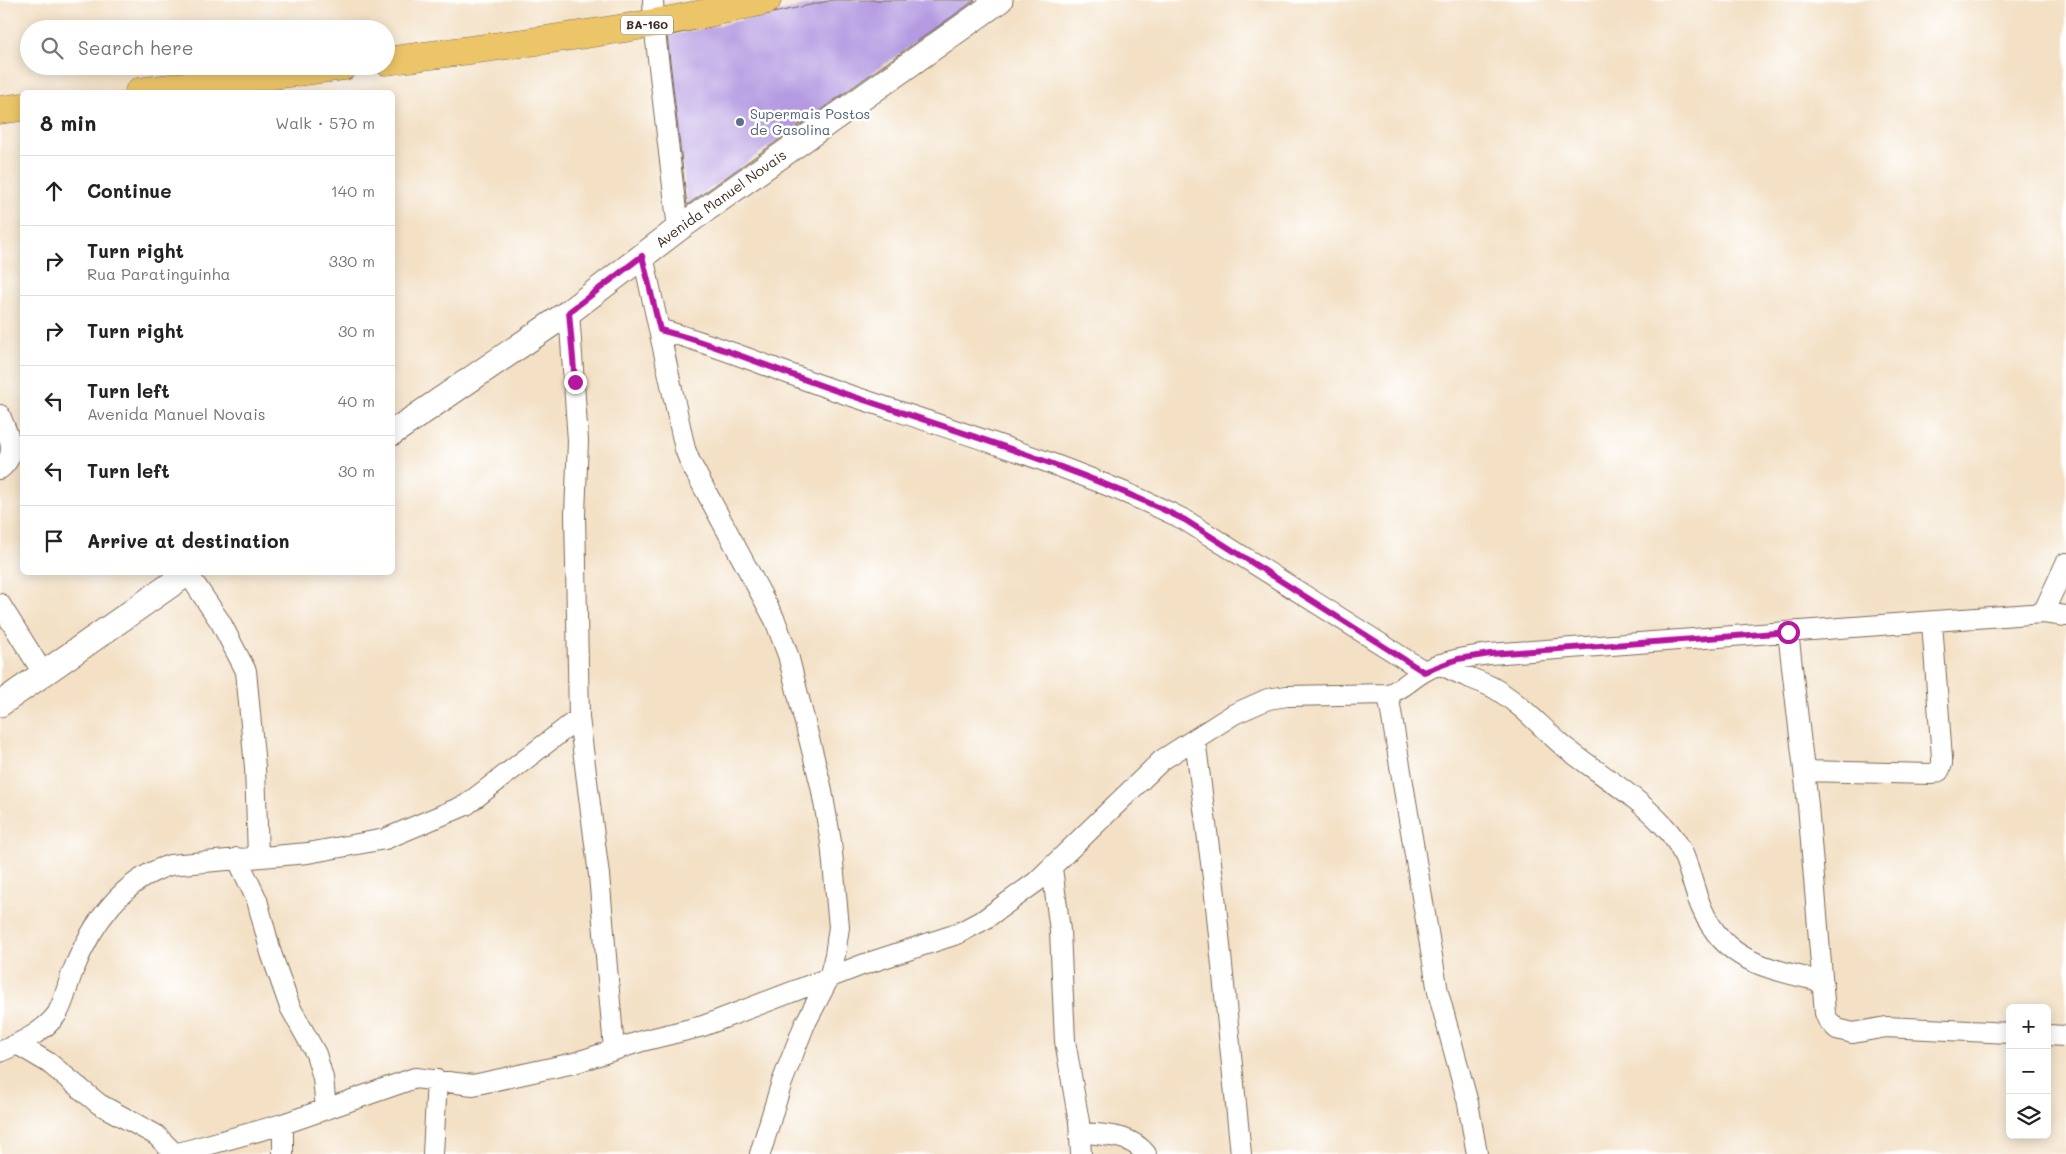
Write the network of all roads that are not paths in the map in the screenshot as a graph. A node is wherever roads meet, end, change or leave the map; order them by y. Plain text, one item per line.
1 (766, 0) edge
2 (1000, 0) edge
3 (654, 12) edge
4 (395, 60) edge
5 (273, 75) edge
6 (155, 90) edge
7 (20, 107) edge
8 (0, 110) edge
9 (678, 229) junction
10 (642, 256) junction
11 (569, 312) junction
12 (660, 330) junction
13 (0, 415) edge
14 (395, 431) edge
15 (16, 438) edge
16 (0, 469) edge
17 (2066, 563) edge
18 (185, 575) edge
19 (189, 575) edge
20 (0, 604) edge
21 (2042, 614) junction
22 (2066, 616) edge
23 (1932, 622) junction
24 (1788, 632) junction
25 (1432, 668) junction
26 (43, 673) junction
27 (1388, 694) junction
28 (0, 704) edge
29 (579, 718) junction
30 (1194, 739) junction
31 (1804, 771) junction
32 (258, 856) junction
33 (237, 858) junction
34 (1052, 868) junction
35 (829, 978) junction
36 (1823, 982) junction
37 (2006, 1034) edge
38 (2051, 1035) edge
39 (2066, 1036) edge
40 (9, 1048) edge
41 (614, 1049) junction
42 (438, 1080) junction
43 (326, 1109) junction
44 (284, 1124) junction
45 (1080, 1132) junction
46 (175, 1154) edge
47 (284, 1154) edge
48 (433, 1154) edge
49 (760, 1154) edge
50 (1081, 1154) edge
51 (1146, 1154) edge
52 (1241, 1154) edge
53 (1477, 1154) edge

1 - 3 main road, BA-160
2 - 9 street, Avenida Manuel Novais
3 - 4 main road, BA-160
3 - 9 street
5 - 6 main road
7 - 8 main road
9 - 10 street, Avenida Manuel Novais
10 - 11 street, Avenida Manuel Novais
10 - 12 street
11 - 14 street, Avenida Manuel Novais
11 - 29 street
12 - 25 street
12 - 35 street
13 - 15 street
15 - 16 street
17 - 21 street
18 - 26 street
19 - 32 street
20 - 26 street
21 - 22 street
21 - 23 street
23 - 24 street
23 - 31 street
24 - 25 street
24 - 31 street
25 - 27 street
25 - 36 street
26 - 28 street
27 - 30 street
27 - 53 street
29 - 32 street
29 - 41 street
30 - 34 street
30 - 52 street
31 - 36 street
32 - 33 street
33 - 40 street
33 - 43 street
34 - 35 street
34 - 45 street
35 - 41 street
35 - 49 street
36 - 37 street
38 - 39 street
40 - 46 street
41 - 42 street
42 - 43 street
42 - 48 street
43 - 44 street
44 - 46 street
44 - 47 street
45 - 50 street
45 - 51 street

